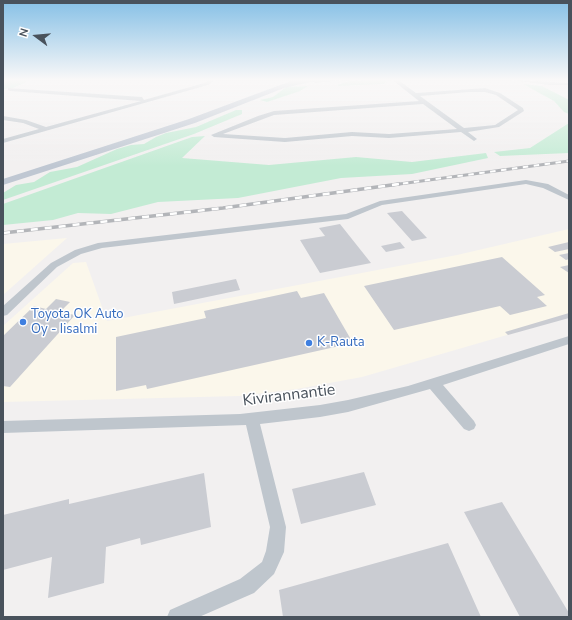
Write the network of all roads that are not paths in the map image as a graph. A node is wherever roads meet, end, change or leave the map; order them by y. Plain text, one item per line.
1 (122, 108) edge
2 (221, 108) edge
3 (226, 108) edge
4 (344, 108) edge
5 (433, 108) edge
6 (519, 108) edge
7 (3, 118) edge
8 (170, 127) junction
9 (45, 129) junction
10 (463, 130) junction
11 (474, 139) dead end
12 (3, 141) edge
13 (3, 182) edge
14 (569, 198) edge
15 (3, 312) edge
16 (569, 340) edge
17 (432, 384) junction
18 (252, 419) junction
19 (469, 425) dead end
20 (3, 427) edge
21 (177, 617) edge

1 - 9 street
2 - 8 main road
3 - 8 main road
4 - 10 street
5 - 10 street
6 - 10 street
7 - 9 street
8 - 13 main road
9 - 12 street
10 - 11 street
14 - 15 street
16 - 17 street, Kivirannantie
17 - 18 street, Kivirannantie
17 - 19 street
18 - 20 street, Kivirannantie
18 - 21 street

